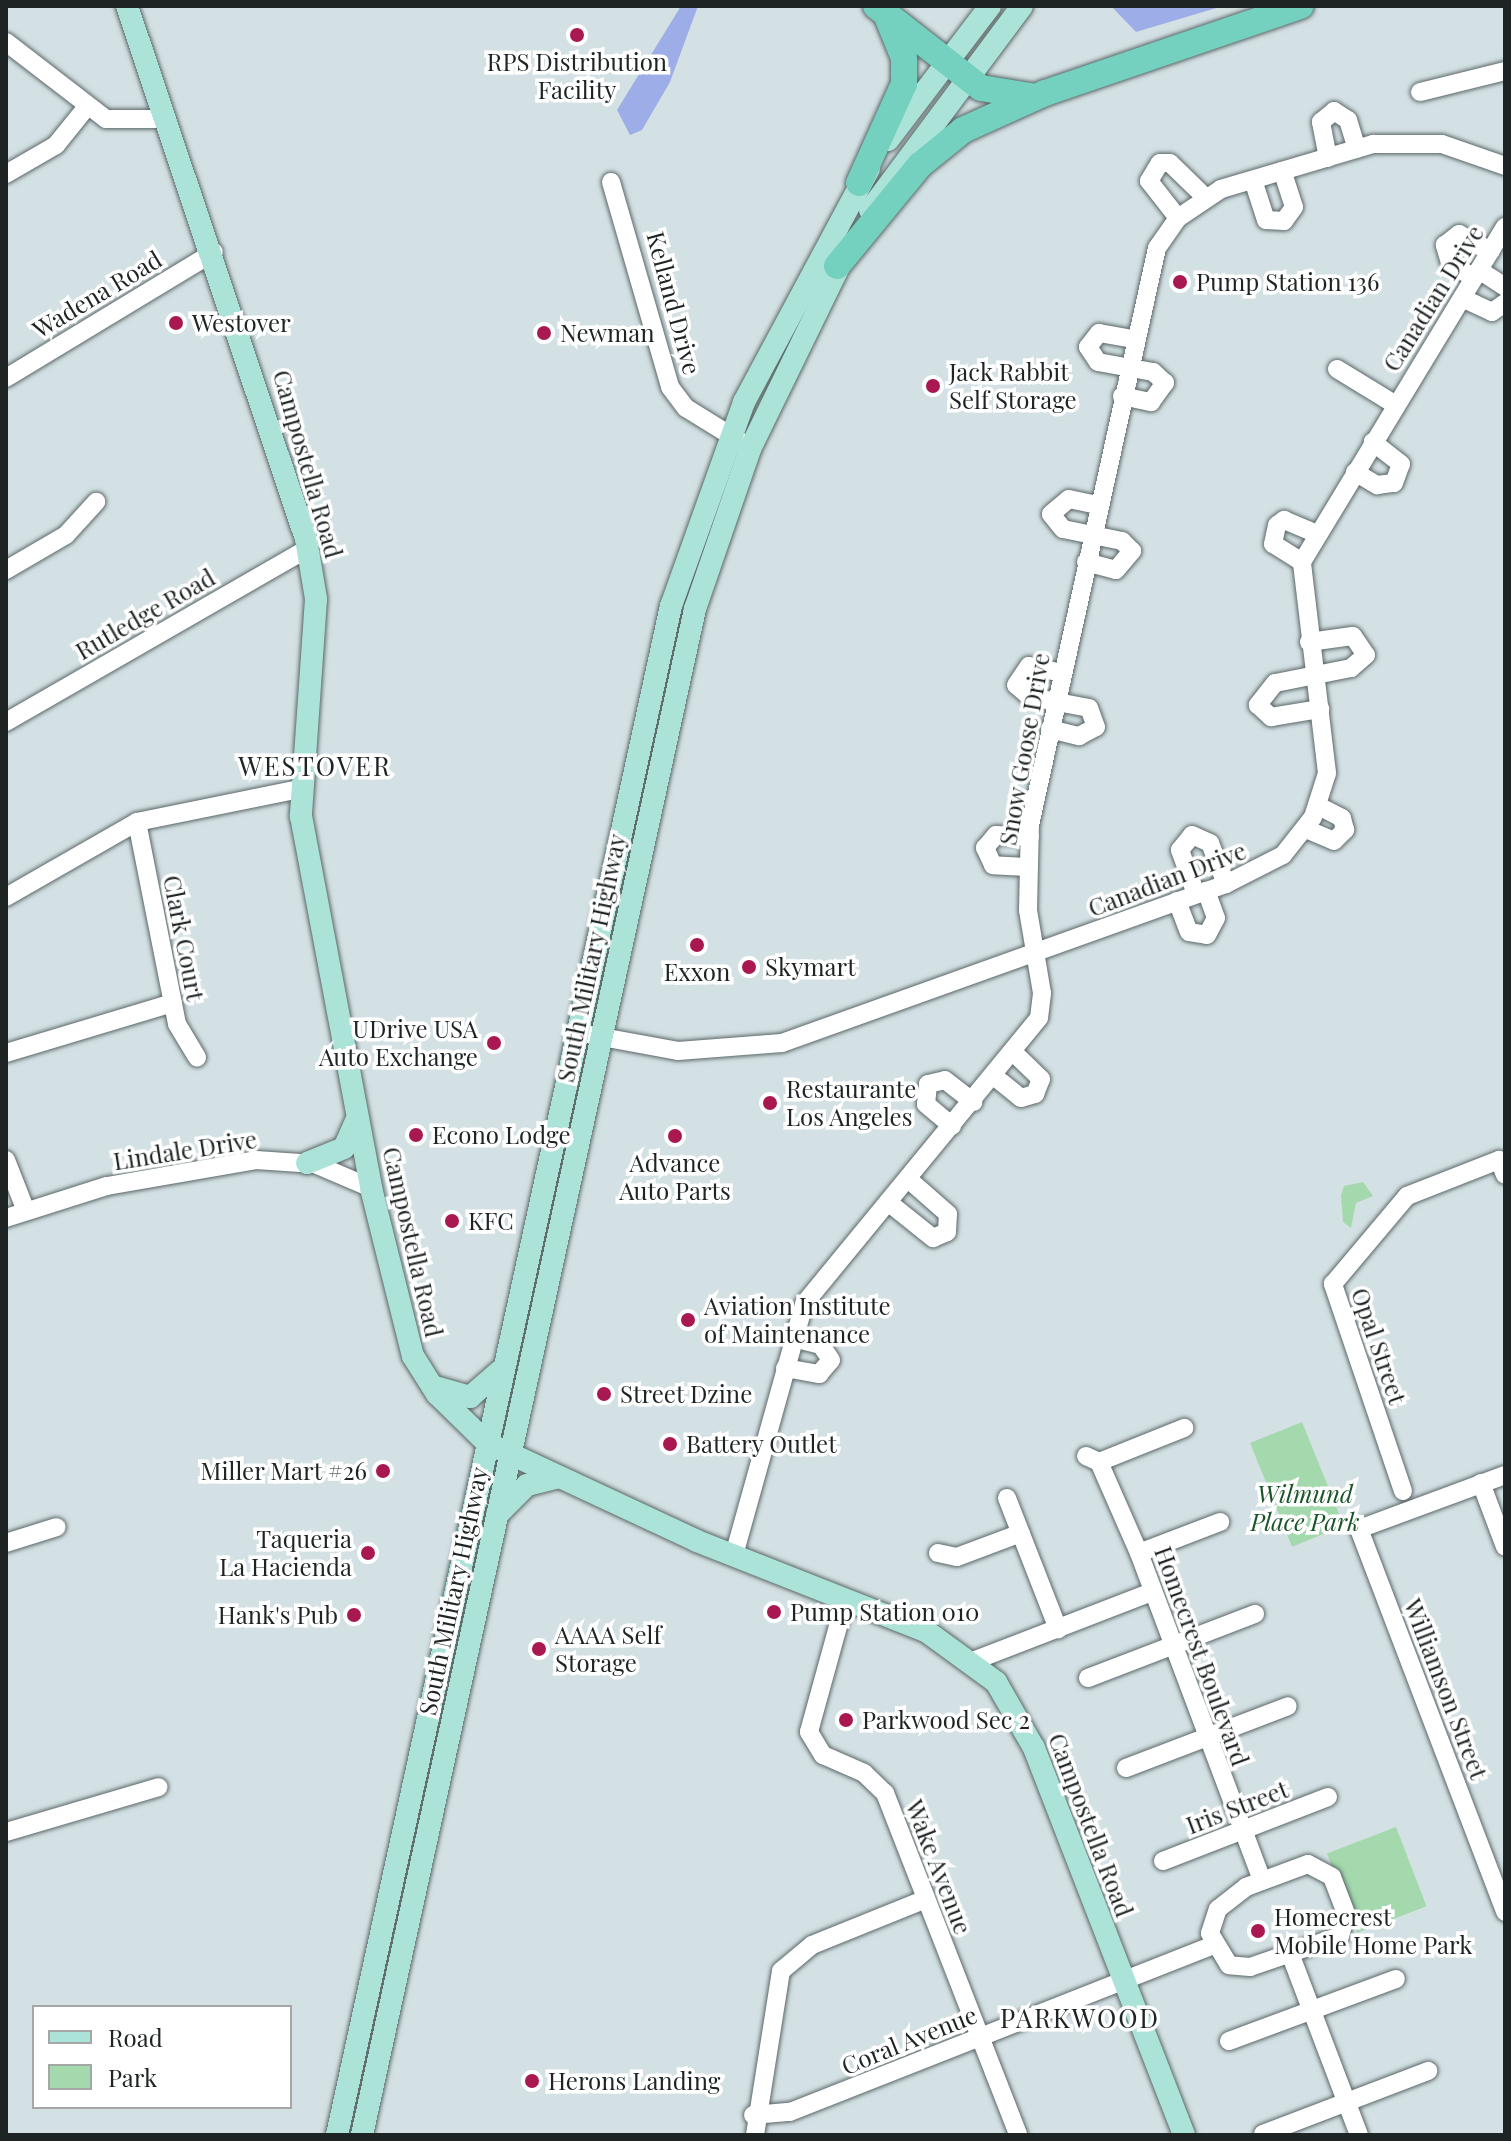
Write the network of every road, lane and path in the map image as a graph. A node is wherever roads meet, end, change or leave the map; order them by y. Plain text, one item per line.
1 (127, 6) edge
2 (990, 6) edge
3 (1022, 6) edge
4 (1301, 6) edge
5 (879, 8) edge
6 (6, 42) edge
7 (955, 68) junction
8 (1505, 71) edge
9 (1420, 92) dead end
10 (1045, 93) junction
11 (86, 108) junction
12 (167, 119) junction
13 (1357, 149) junction
14 (1328, 158) junction
15 (1505, 166) edge
16 (1282, 171) junction
17 (6, 174) edge
18 (1253, 180) junction
19 (611, 182) dead end
20 (859, 183) junction
21 (1205, 197) junction
22 (1178, 218) junction
23 (1505, 227) edge
24 (1491, 251) junction
25 (214, 252) junction
26 (837, 266) junction
27 (1476, 274) junction
28 (1505, 287) edge
29 (1462, 298) junction
30 (1505, 303) edge
31 (1134, 339) junction
32 (1128, 368) junction
33 (1337, 369) dead end
34 (6, 378) edge
35 (1122, 396) junction
36 (1396, 405) junction
37 (730, 433) junction
38 (1373, 442) junction
39 (750, 449) junction
40 (1355, 472) junction
41 (96, 502) dead end
42 (1098, 505) junction
43 (1317, 534) junction
44 (1092, 535) junction
45 (308, 548) junction
46 (1086, 562) junction
47 (1302, 562) junction
48 (6, 570) edge
49 (1309, 642) junction
50 (1062, 673) junction
51 (1315, 674) junction
52 (1056, 700) junction
53 (1320, 709) junction
54 (6, 722) edge
55 (1050, 729) junction
56 (299, 789) junction
57 (1318, 806) junction
58 (137, 822) junction
59 (1306, 829) junction
60 (1030, 837) junction
61 (1027, 867) junction
62 (1226, 884) junction
63 (1201, 892) junction
64 (6, 897) edge
65 (1177, 901) junction
66 (1034, 954) junction
67 (173, 1003) junction
68 (577, 1031) junction
69 (600, 1037) junction
70 (6, 1053) edge
71 (1014, 1053) junction
72 (197, 1057) dead end
73 (995, 1077) junction
74 (973, 1102) junction
75 (358, 1118) junction
76 (952, 1126) junction
77 (6, 1160) edge
78 (307, 1163) junction
79 (1502, 1167) edge
80 (908, 1179) junction
81 (371, 1188) junction
82 (888, 1202) junction
83 (26, 1211) junction
84 (6, 1218) edge
85 (793, 1338) junction
86 (503, 1367) junction
87 (785, 1368) junction
88 (431, 1385) junction
89 (1184, 1428) dead end
90 (487, 1443) junction
91 (509, 1454) junction
92 (1505, 1475) edge
93 (559, 1477) junction
94 (1481, 1483) junction
95 (1403, 1491) dead end
96 (1007, 1498) dead end
97 (496, 1517) junction
98 (1220, 1522) dead end
99 (57, 1527) dead end
100 (1021, 1533) junction
101 (6, 1543) edge
102 (1505, 1547) edge
103 (938, 1553) dead end
104 (1139, 1553) junction
105 (734, 1555) junction
106 (1152, 1592) junction
107 (845, 1601) junction
108 (1255, 1614) dead end
109 (1058, 1629) junction
110 (1173, 1645) junction
111 (973, 1661) junction
112 (1088, 1678) dead end
113 (1288, 1706) dead end
114 (1207, 1737) junction
115 (1126, 1768) dead end
116 (159, 1787) dead end
117 (1328, 1797) dead end
118 (1242, 1829) junction
119 (6, 1832) edge
120 (1163, 1861) dead end
121 (1262, 1881) junction
122 (926, 1899) junction
123 (1505, 1912) edge
124 (1213, 1945) junction
125 (1291, 1956) junction
126 (1396, 1979) dead end
127 (1124, 1981) junction
128 (1311, 2009) junction
129 (978, 2038) junction
130 (1229, 2041) dead end
131 (1428, 2071) dead end
132 (1347, 2102) junction
133 (753, 2115) junction
134 (1263, 2134) edge
135 (337, 2135) edge
136 (362, 2135) edge
137 (755, 2135) edge
138 (1018, 2135) edge
139 (1184, 2135) edge
140 (1359, 2135) edge

1 - 12 main road, Campostella Road
2 - 7 main road, South Military Highway
3 - 7 main road, South Military Highway
4 - 10 highway
5 - 7 highway
5 - 20 highway
6 - 11 street
7 - 10 highway
7 - 20 main road, South Military Highway
7 - 26 main road, South Military Highway
8 - 9 street
10 - 26 highway
11 - 12 street
11 - 17 street
12 - 25 main road, Campostella Road
13 - 14 street, Snow Goose Drive
13 - 14 street
13 - 15 street, Snow Goose Drive
14 - 16 street, Snow Goose Drive
16 - 18 street, Snow Goose Drive
16 - 18 street
18 - 21 street, Snow Goose Drive
19 - 37 street, Kelland Drive
20 - 37 main road, South Military Highway
21 - 22 street, Snow Goose Drive
21 - 22 street
22 - 31 street, Snow Goose Drive
23 - 24 street, Canadian Drive
24 - 27 street, Canadian Drive
24 - 27 street
25 - 34 street, Wadena Road
25 - 45 main road, Campostella Road
26 - 39 main road, South Military Highway
27 - 28 street
27 - 29 street, Canadian Drive
29 - 30 street
29 - 36 street, Canadian Drive
31 - 32 street, Snow Goose Drive
31 - 32 street
32 - 35 street, Snow Goose Drive
32 - 35 street
33 - 36 street
35 - 42 street, Snow Goose Drive
36 - 38 street, Canadian Drive
37 - 39 street, Kelland Drive
37 - 68 main road, South Military Highway
38 - 40 street, Canadian Drive
38 - 40 street
39 - 69 main road, South Military Highway
40 - 43 street, Canadian Drive
41 - 48 street
42 - 44 street, Snow Goose Drive
42 - 44 street
43 - 47 street, Canadian Drive
43 - 47 street
44 - 46 street, Snow Goose Drive
44 - 46 street
45 - 54 street, Rutledge Road
45 - 56 main road, Campostella Road
46 - 50 street, Snow Goose Drive
47 - 49 street, Canadian Drive
49 - 51 street, Canadian Drive
49 - 51 street
50 - 52 street, Snow Goose Drive
50 - 52 street
51 - 53 street, Canadian Drive
51 - 53 street
52 - 55 street, Snow Goose Drive
52 - 55 street
53 - 57 street, Canadian Drive
55 - 60 street, Snow Goose Drive
56 - 58 street
56 - 75 main road, Campostella Road
57 - 59 street, Canadian Drive
57 - 59 street
58 - 64 street
58 - 67 street, Clark Court
59 - 62 street, Canadian Drive
60 - 61 street, Snow Goose Drive
60 - 61 street
61 - 66 street, Snow Goose Drive
62 - 63 street, Canadian Drive
62 - 63 street
63 - 65 street, Canadian Drive
63 - 65 street
65 - 66 street, Canadian Drive
66 - 69 street, Canadian Drive
66 - 71 street, Snow Goose Drive
67 - 70 street
67 - 72 street, Clark Court
68 - 69 street, Canadian Drive
68 - 86 main road, South Military Highway
69 - 91 main road, South Military Highway
71 - 73 street, Snow Goose Drive
71 - 73 street
73 - 74 street, Snow Goose Drive
74 - 76 street, Snow Goose Drive
74 - 76 street
75 - 78 main road
75 - 81 main road, Campostella Road
76 - 80 street, Snow Goose Drive
77 - 83 street
78 - 81 street, Lindale Drive
78 - 83 street, Lindale Drive
79 - 95 street, Opal Street
80 - 82 street, Snow Goose Drive
80 - 82 street
81 - 88 main road, Campostella Road
82 - 85 street, Snow Goose Drive
83 - 84 street, Lindale Drive
85 - 87 street, Snow Goose Drive
85 - 87 street
86 - 88 main road
86 - 90 main road, South Military Highway
87 - 105 street, Snow Goose Drive
88 - 90 main road, Campostella Road
89 - 104 street, Homecrest Boulevard
90 - 91 main road, Campostella Road
90 - 135 main road, South Military Highway
91 - 93 main road, Campostella Road
91 - 97 main road, South Military Highway
92 - 94 street
93 - 97 main road
93 - 105 main road, Campostella Road
94 - 102 street
94 - 123 street, Williamson Street
96 - 100 street
97 - 136 main road, South Military Highway
98 - 104 street
99 - 101 street
100 - 103 street
100 - 109 street
104 - 106 street, Homecrest Boulevard
105 - 107 main road, Campostella Road
106 - 109 street
106 - 110 street, Homecrest Boulevard
107 - 111 main road, Campostella Road
107 - 122 street, Wake Avenue
108 - 110 street
109 - 111 street
110 - 112 street
110 - 114 street, Homecrest Boulevard
111 - 127 main road, Campostella Road
113 - 114 street
114 - 115 street
114 - 118 street, Homecrest Boulevard
116 - 119 street
117 - 118 street, Iris Street
118 - 120 street, Iris Street
118 - 121 street, Homecrest Boulevard
121 - 124 street
121 - 125 street
122 - 129 street, Wake Avenue
122 - 133 street
124 - 125 street
124 - 127 street, Coral Avenue
125 - 128 street
126 - 128 street
127 - 129 street, Coral Avenue
127 - 139 main road, Campostella Road
128 - 130 street
128 - 132 street
129 - 133 street, Coral Avenue
129 - 138 street, Wake Avenue
131 - 132 street
132 - 134 street
132 - 140 street
133 - 137 street

